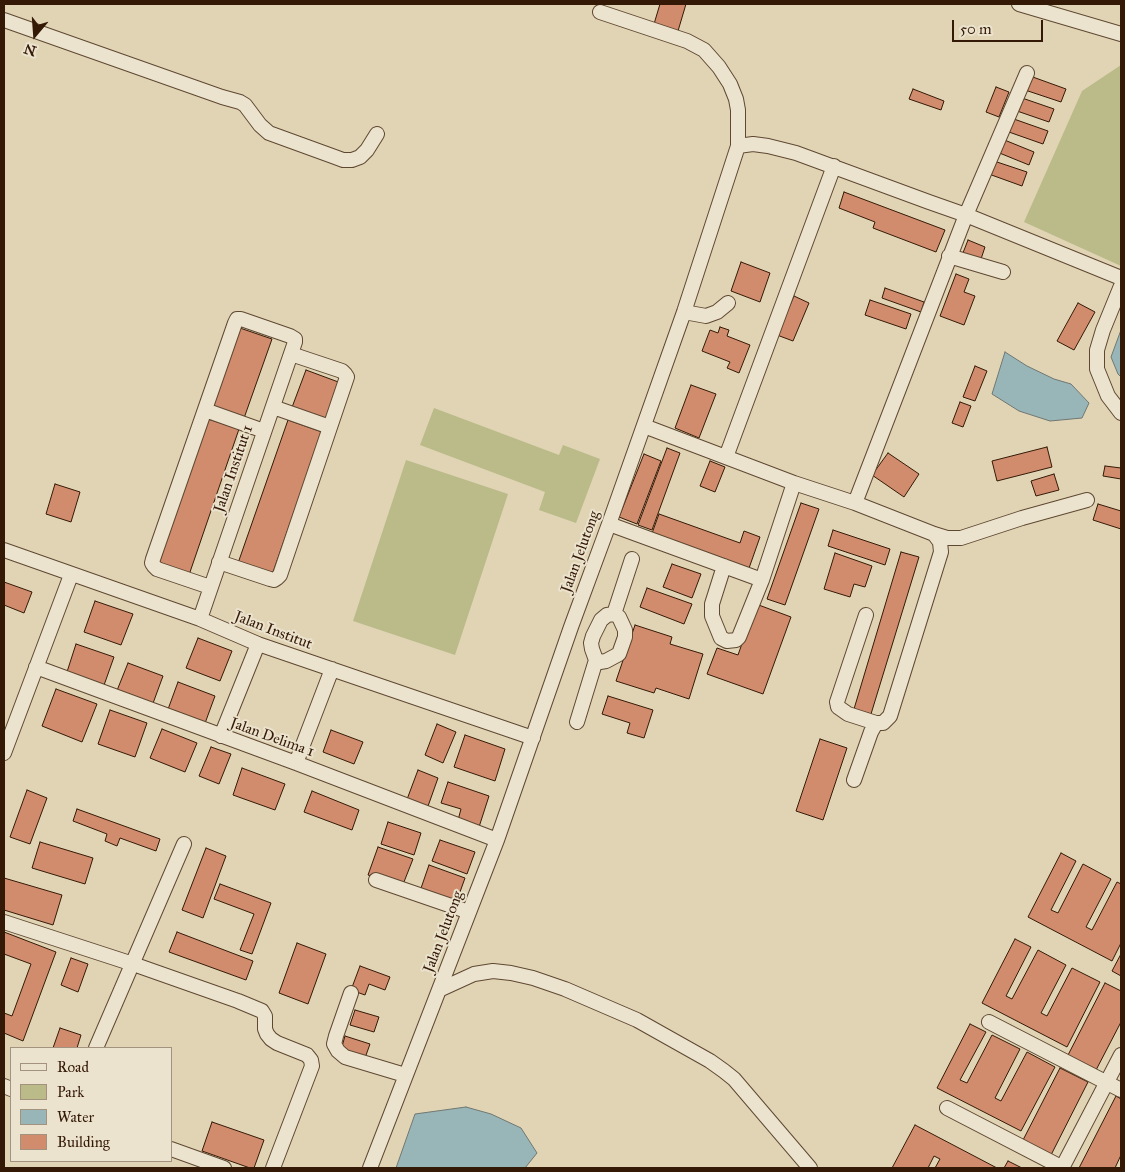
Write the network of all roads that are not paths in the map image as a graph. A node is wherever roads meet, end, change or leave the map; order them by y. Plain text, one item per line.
1 (1019, 4) edge
2 (600, 12) dead end
3 (4, 20) edge
4 (1121, 34) edge
5 (1027, 73) dead end
6 (376, 134) dead end
7 (738, 146) junction
8 (834, 166) junction
9 (966, 215) junction
10 (949, 256) junction
11 (1003, 272) dead end
12 (1121, 278) edge
13 (1121, 286) edge
14 (728, 303) dead end
15 (684, 312) junction
16 (291, 354) junction
17 (273, 407) junction
18 (205, 410) junction
19 (1121, 413) edge
20 (644, 426) junction
21 (330, 427) junction
22 (264, 431) junction
23 (726, 457) junction
24 (794, 483) junction
25 (1087, 500) dead end
26 (855, 502) junction
27 (609, 524) junction
28 (934, 534) junction
29 (4, 550) edge
30 (632, 560) dead end
31 (219, 562) junction
32 (724, 566) junction
33 (71, 575) junction
34 (762, 580) junction
35 (210, 587) junction
36 (614, 614) junction
37 (866, 615) dead end
38 (200, 619) junction
39 (571, 627) junction
40 (593, 636) junction
41 (258, 644) junction
42 (596, 660) junction
43 (36, 667) junction
44 (332, 669) junction
45 (577, 722) dead end
46 (876, 723) junction
47 (221, 736) junction
48 (533, 738) junction
49 (4, 749) edge
50 (296, 763) junction
51 (854, 780) dead end
52 (497, 840) junction
53 (184, 844) dead end
54 (376, 880) dead end
55 (469, 912) junction
56 (4, 922) edge
57 (133, 964) junction
58 (439, 990) junction
59 (351, 993) dead end
60 (989, 1022) dead end
61 (96, 1047) edge
62 (1121, 1055) edge
63 (405, 1075) junction
64 (1107, 1082) junction
65 (1121, 1090) edge
66 (947, 1108) dead end
67 (172, 1148) edge
68 (224, 1168) edge
69 (273, 1168) edge
70 (370, 1168) edge
71 (810, 1168) edge
72 (1062, 1168) edge

1 - 4 street
2 - 7 street, Jalan Jelutong
3 - 6 street
5 - 9 street
7 - 8 street
7 - 15 street, Jalan Jelutong
8 - 9 street
8 - 23 street
9 - 10 street
9 - 12 street
10 - 11 street
10 - 26 street
13 - 19 street
14 - 15 street
15 - 20 street, Jalan Jelutong
16 - 17 street, Jalan Institut 1
16 - 18 street
16 - 21 street
17 - 21 street
17 - 22 street, Jalan Institut 1
18 - 22 street
18 - 35 street
20 - 23 street
20 - 27 street, Jalan Jelutong
21 - 31 street
22 - 31 street, Jalan Institut 1
23 - 24 street
24 - 26 street
24 - 34 street
25 - 28 street
26 - 28 street
27 - 32 street
27 - 39 street, Jalan Jelutong
28 - 46 street
29 - 33 street, Jalan Institut
30 - 36 street
31 - 35 street, Jalan Institut 1
32 - 34 street
32 - 34 street
33 - 38 street, Jalan Institut
33 - 43 street
35 - 38 street, Jalan Institut 1
36 - 40 street
36 - 42 street
37 - 46 street
38 - 41 street, Jalan Institut
39 - 40 street
39 - 48 street, Jalan Jelutong
40 - 42 street
41 - 44 street, Jalan Institut
41 - 47 street
42 - 45 street
43 - 47 street, Jalan Delima 1
43 - 49 street
44 - 48 street, Jalan Institut
44 - 50 street
46 - 51 street
47 - 50 street, Jalan Delima 1
48 - 52 street, Jalan Jelutong
50 - 52 street, Jalan Delima 1
52 - 55 street, Jalan Jelutong
53 - 57 street
54 - 55 street
55 - 58 street, Jalan Jelutong
56 - 57 street
57 - 61 street
57 - 69 street
58 - 63 street, Jalan Jelutong
58 - 71 street
59 - 63 street
60 - 64 street
62 - 64 street
63 - 70 street, Jalan Jelutong
64 - 65 street
64 - 72 street
66 - 72 street
67 - 68 street

